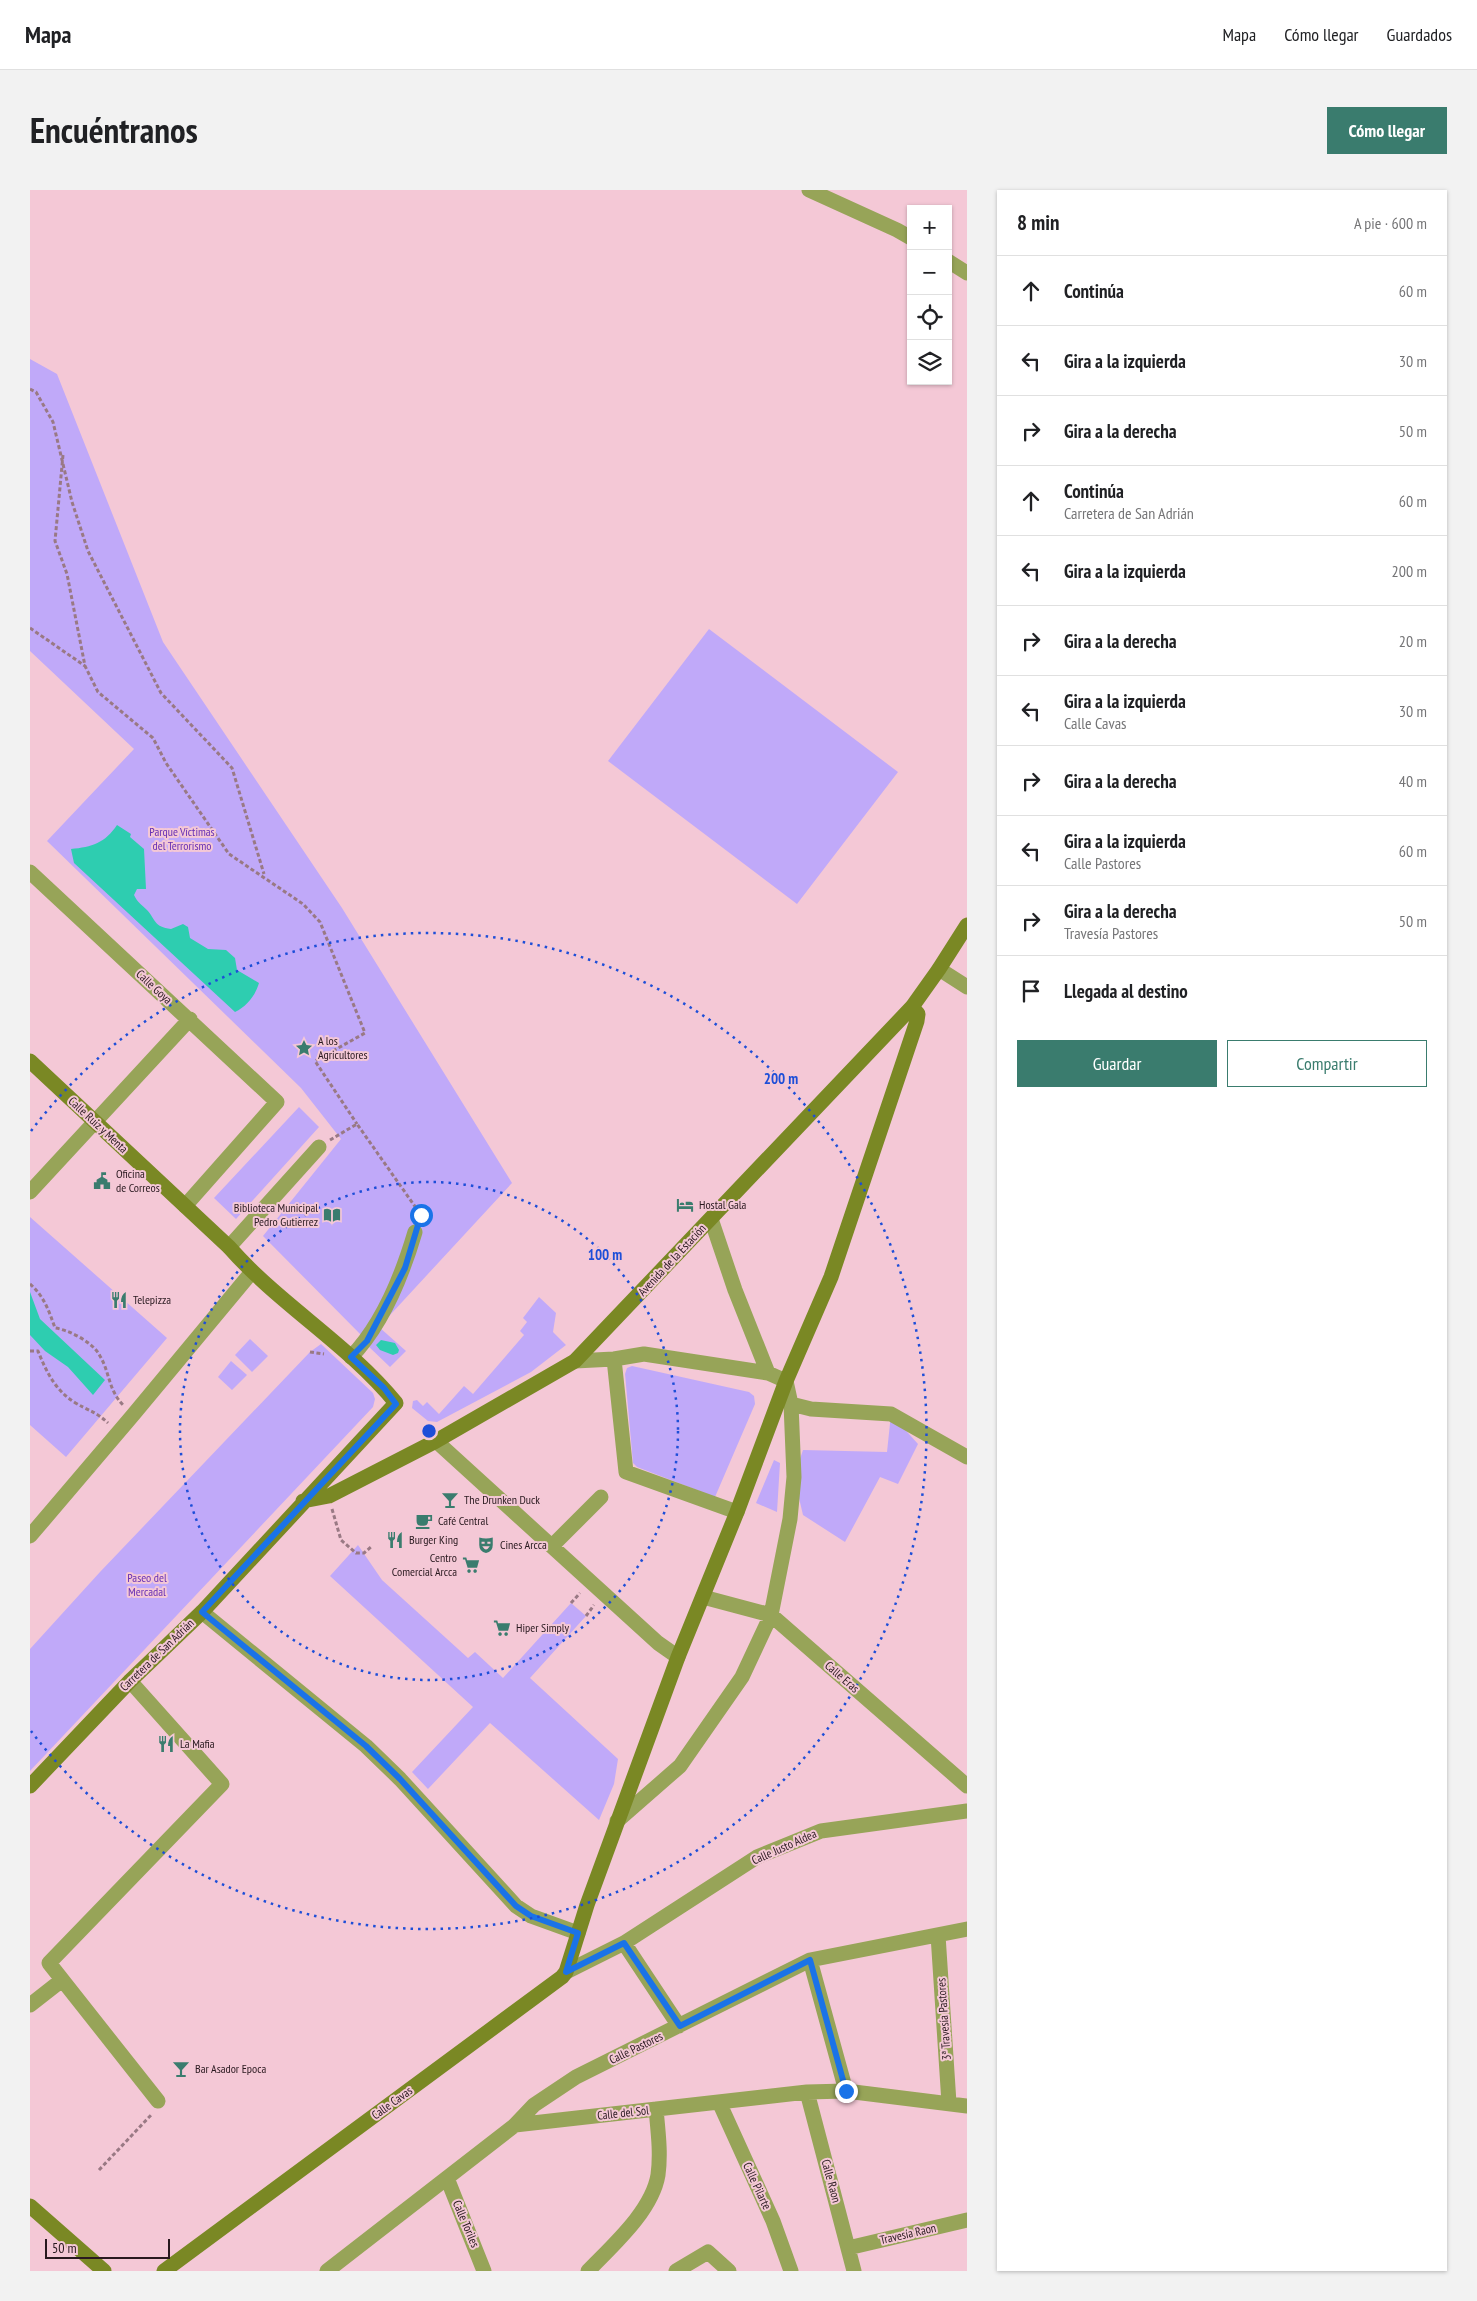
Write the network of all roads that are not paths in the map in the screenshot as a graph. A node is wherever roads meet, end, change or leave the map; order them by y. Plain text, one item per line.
1 (818, 192) edge
2 (907, 236) edge
3 (952, 264) edge
4 (967, 273) edge
5 (30, 872) edge
6 (967, 925) edge
7 (939, 969) junction
8 (967, 987) edge
9 (912, 1007) junction
10 (190, 1019) junction
11 (30, 1061) edge
12 (93, 1122) junction
13 (318, 1147) road end
14 (30, 1192) edge
15 (185, 1206) junction
16 (710, 1219) junction
17 (415, 1232) road end
18 (229, 1247) junction
19 (251, 1272) junction
20 (351, 1357) junction
21 (614, 1359) junction
22 (574, 1361) junction
23 (768, 1373) junction
24 (786, 1381) junction
25 (791, 1404) junction
26 (436, 1440) junction
27 (967, 1456) edge
28 (601, 1497) dead end
29 (303, 1501) junction
30 (737, 1512) junction
31 (30, 1536) edge
32 (552, 1545) junction
33 (703, 1597) junction
34 (202, 1612) junction
35 (771, 1615) junction
36 (678, 1657) junction
37 (130, 1681) junction
38 (30, 1786) edge
39 (967, 1786) edge
40 (967, 1811) edge
41 (617, 1821) junction
42 (967, 1929) edge
43 (578, 1933) junction
44 (938, 1935) junction
45 (624, 1943) junction
46 (810, 1960) junction
47 (566, 1972) junction
48 (62, 1980) junction
49 (30, 2005) edge
50 (680, 2026) junction
51 (846, 2091) junction
52 (807, 2092) junction
53 (158, 2101) road end
54 (718, 2102) junction
55 (949, 2103) junction
56 (967, 2106) edge
57 (656, 2109) junction
58 (514, 2125) junction
59 (447, 2178) junction
60 (30, 2206) edge
61 (967, 2220) edge
62 (848, 2248) junction
63 (594, 2269) edge
64 (329, 2270) edge
65 (104, 2271) edge
66 (164, 2271) edge
67 (484, 2271) edge
68 (676, 2271) edge
69 (730, 2271) edge
70 (791, 2271) edge
71 (854, 2271) edge

1 - 2 street
3 - 4 street
5 - 10 street, Calle Goya
6 - 7 street, Avenida de la Estación
7 - 8 street
7 - 9 street, Avenida de la Estación
9 - 16 street, Avenida de la Estación
9 - 24 street
10 - 12 street
10 - 15 street, Calle Goya
11 - 12 street, Calle Ruiz y Menta
12 - 14 street
12 - 15 street, Calle Ruiz y Menta
13 - 18 street
15 - 18 street, Calle Ruiz y Menta
16 - 22 street, Avenida de la Estación
16 - 23 street
17 - 20 street
18 - 19 street, Calle Ruiz y Menta
19 - 20 street, Calle Ruiz y Menta
19 - 31 street
20 - 29 street, Carretera de San Adrián
21 - 22 street
21 - 23 street
21 - 30 street
22 - 26 street, Avenida de la Estación
23 - 24 street
24 - 25 street
24 - 30 street
25 - 27 street
25 - 35 street
26 - 29 street, Avenida de la Estación
26 - 32 street
28 - 32 street
29 - 34 street, Carretera de San Adrián
30 - 33 street
32 - 36 street
33 - 35 street, Calle Eras
33 - 36 street
34 - 37 street, Carretera de San Adrián
34 - 43 street
35 - 39 street, Calle Eras
35 - 41 street
36 - 41 street
37 - 38 street, Carretera de San Adrián
37 - 48 street
40 - 45 street, Calle Justo Aldea
41 - 43 street
42 - 44 street, Calle Pastores
43 - 47 street
44 - 46 street, Calle Pastores
44 - 55 street, 3ª Travesía Pastores
45 - 47 street, Calle Cavas
45 - 50 street
46 - 50 street, Calle Pastores
46 - 51 street
47 - 66 street, Calle Cavas
48 - 49 street
48 - 53 street
50 - 58 street, Calle Pastores
51 - 52 street, Calle del Sol
51 - 55 street, Calle del Sol
52 - 54 street, Calle del Sol
52 - 62 street, Calle Raon
54 - 57 street, Calle del Sol
54 - 70 street, Calle Pilarte
55 - 56 street, Calle del Sol
57 - 58 street, Calle del Sol
57 - 63 street
58 - 59 street
59 - 64 street
59 - 67 street, Calle Toriles
60 - 65 street
61 - 62 street, Travesía Raon
62 - 71 street, Calle Raon
68 - 69 street

